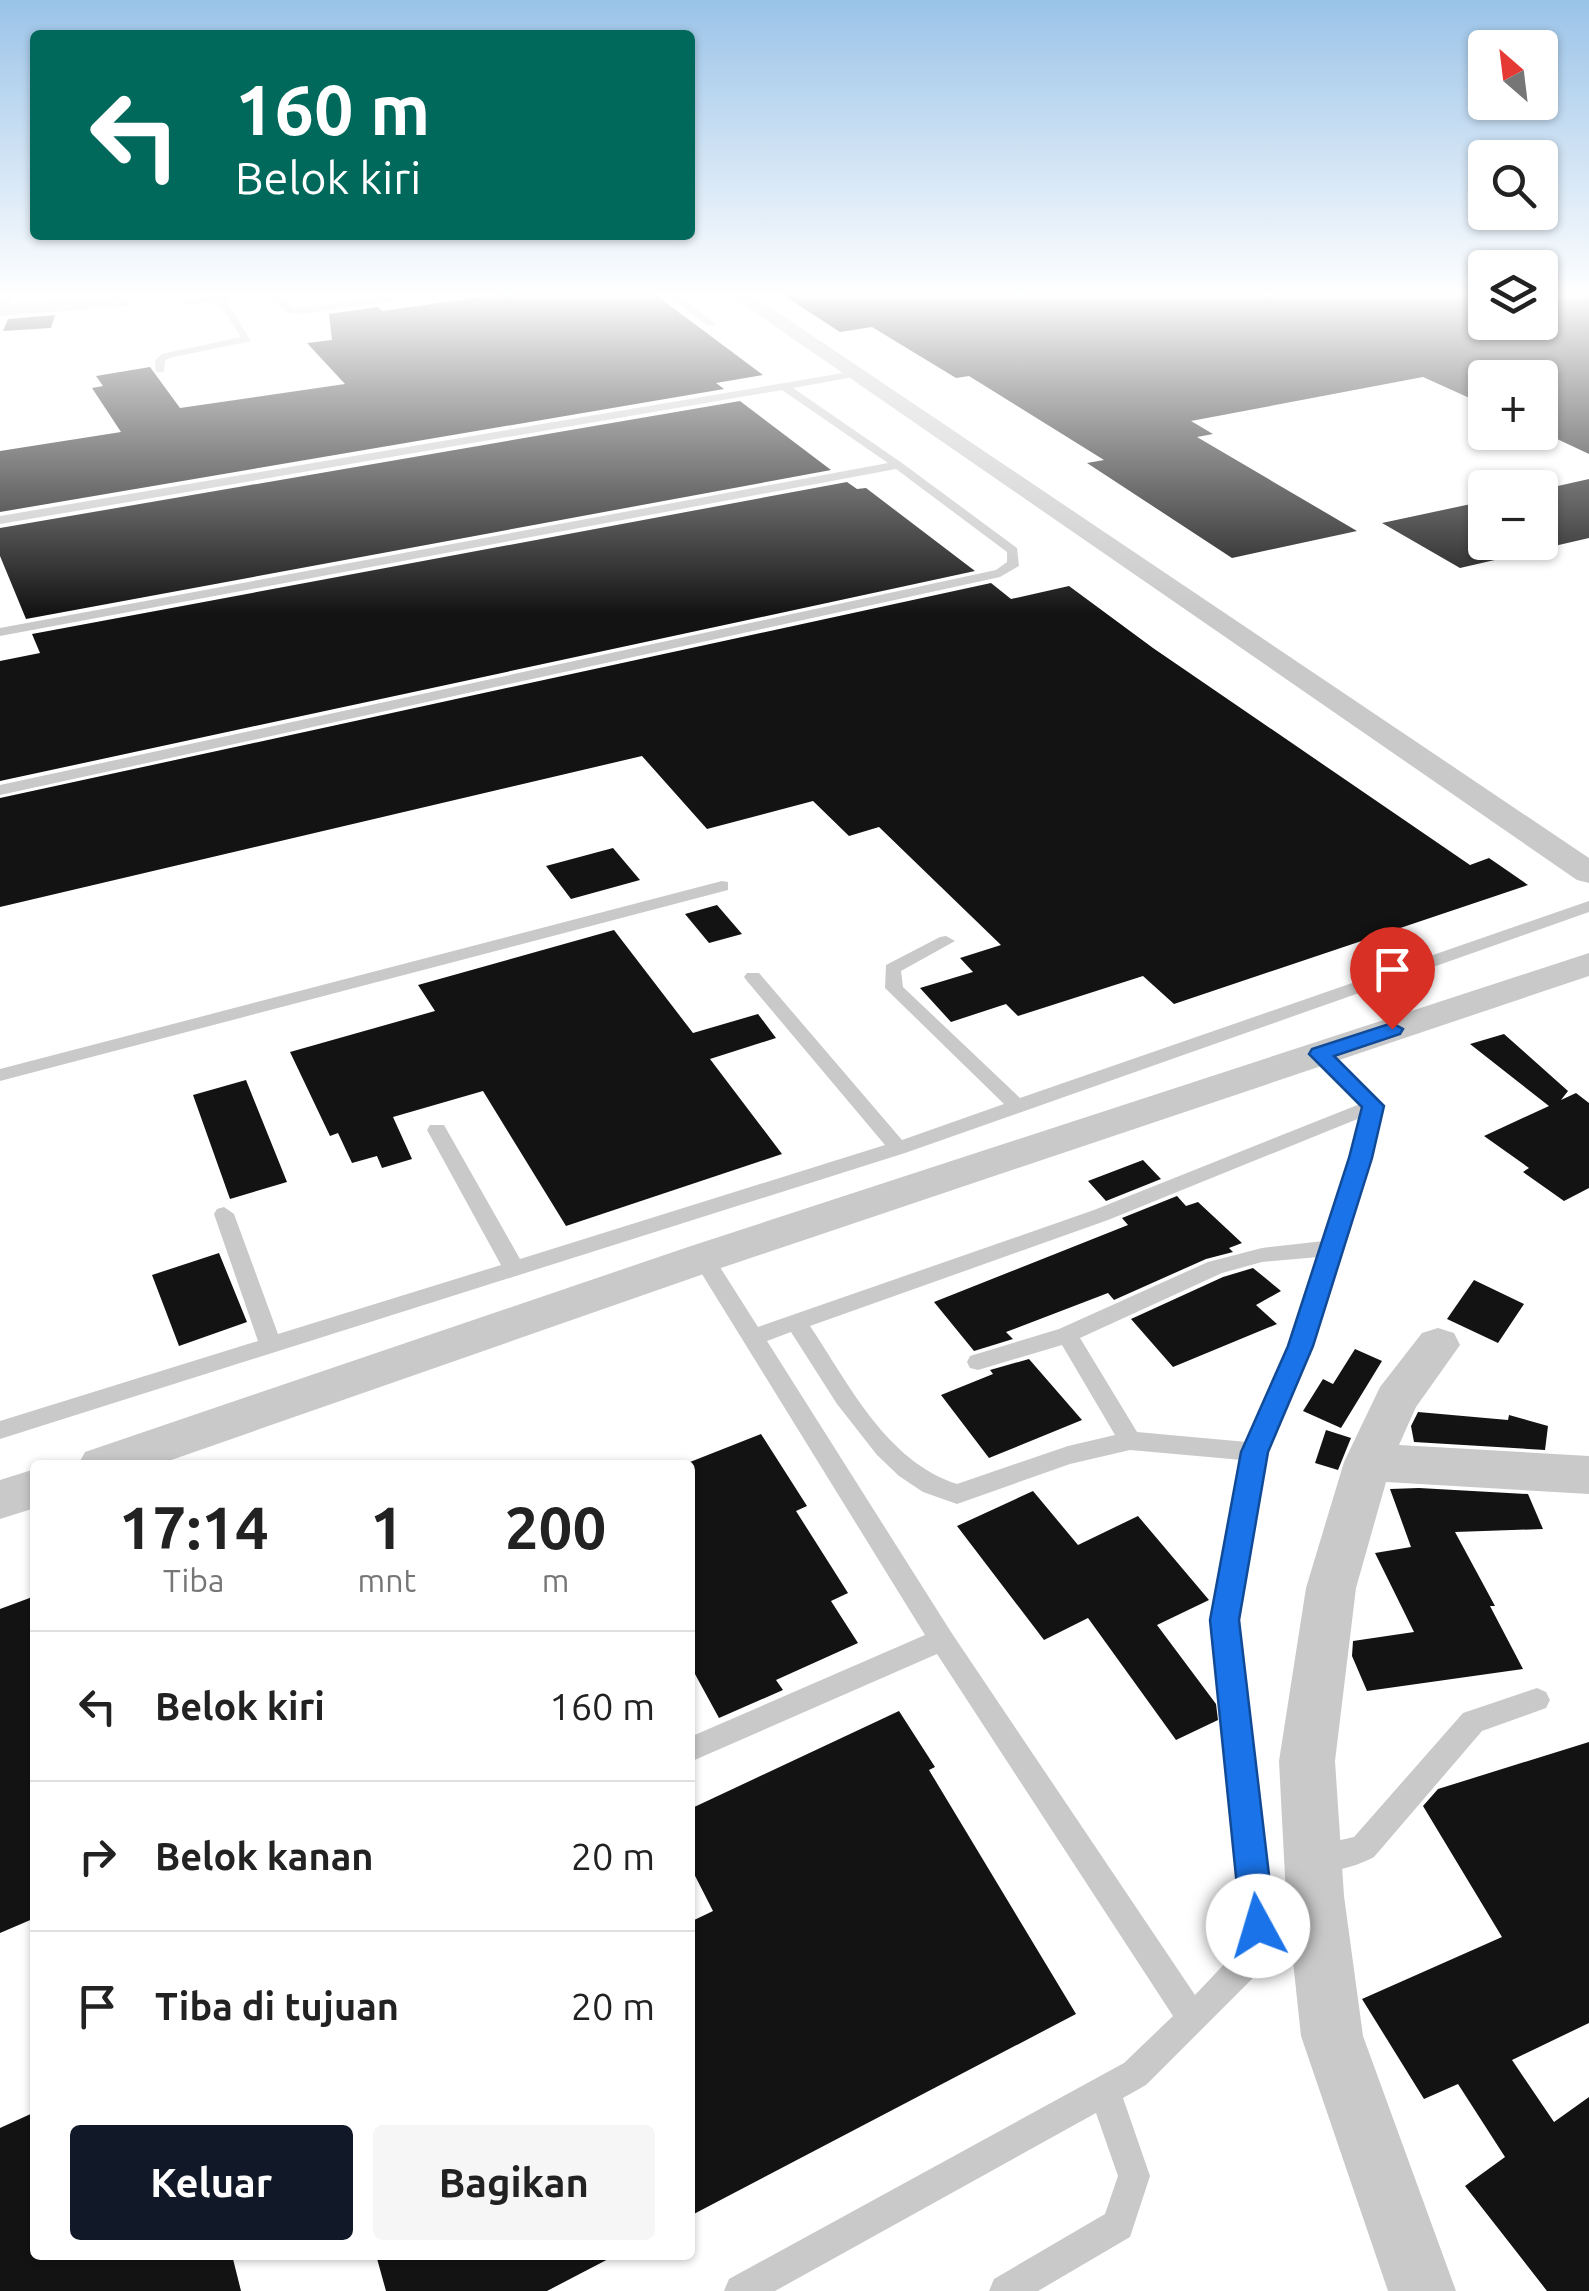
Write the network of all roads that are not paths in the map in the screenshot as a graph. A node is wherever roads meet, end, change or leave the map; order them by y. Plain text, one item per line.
1 (709, 400) edge
2 (804, 400) edge
3 (893, 400) edge
4 (898, 465) junction
5 (0, 520) edge
6 (0, 632) edge
7 (0, 790) edge
8 (1589, 873) edge
9 (722, 886) dead end
10 (1589, 906) edge
11 (946, 942) dead end
12 (1584, 970) edge
13 (753, 977) dead end
14 (1320, 1054) junction
15 (0, 1076) edge
16 (1373, 1106) junction
17 (1019, 1108) junction
18 (437, 1130) dead end
19 (898, 1148) junction
20 (224, 1214) dead end
21 (1332, 1248) junction
22 (702, 1258) junction
23 (515, 1270) junction
24 (796, 1322) junction
25 (1067, 1335) junction
26 (750, 1338) junction
27 (270, 1344) junction
28 (1438, 1344) dead end
29 (978, 1362) dead end
30 (0, 1430) edge
31 (1130, 1441) junction
32 (1255, 1452) junction
33 (116, 1460) edge
34 (1368, 1462) junction
35 (1589, 1474) edge
36 (30, 1490) edge
37 (0, 1500) edge
38 (942, 1640) junction
39 (1537, 1700) dead end
40 (695, 1748) edge
41 (1313, 1858) junction
42 (1193, 2019) junction
43 (1104, 2090) junction
44 (742, 2291) edge
45 (1006, 2291) edge
46 (1422, 2291) edge

1 - 5 lane
2 - 4 lane
3 - 8 street
4 - 6 lane
4 - 7 lane
9 - 15 lane
10 - 17 lane
11 - 17 lane
12 - 14 street
13 - 19 lane
14 - 16 lane
14 - 22 street
16 - 21 lane
16 - 24 lane
17 - 19 lane
18 - 23 lane
19 - 23 lane
20 - 27 lane
21 - 25 lane
21 - 32 lane
22 - 26 lane
22 - 33 street
23 - 27 lane
24 - 26 lane
24 - 31 lane
25 - 29 lane
25 - 31 lane
26 - 38 lane
27 - 30 lane
28 - 34 street
31 - 32 lane
32 - 42 lane
34 - 35 street
34 - 41 street
36 - 37 street
38 - 40 lane
38 - 42 lane
39 - 41 lane
41 - 46 street
42 - 43 lane
43 - 44 lane
43 - 45 lane

